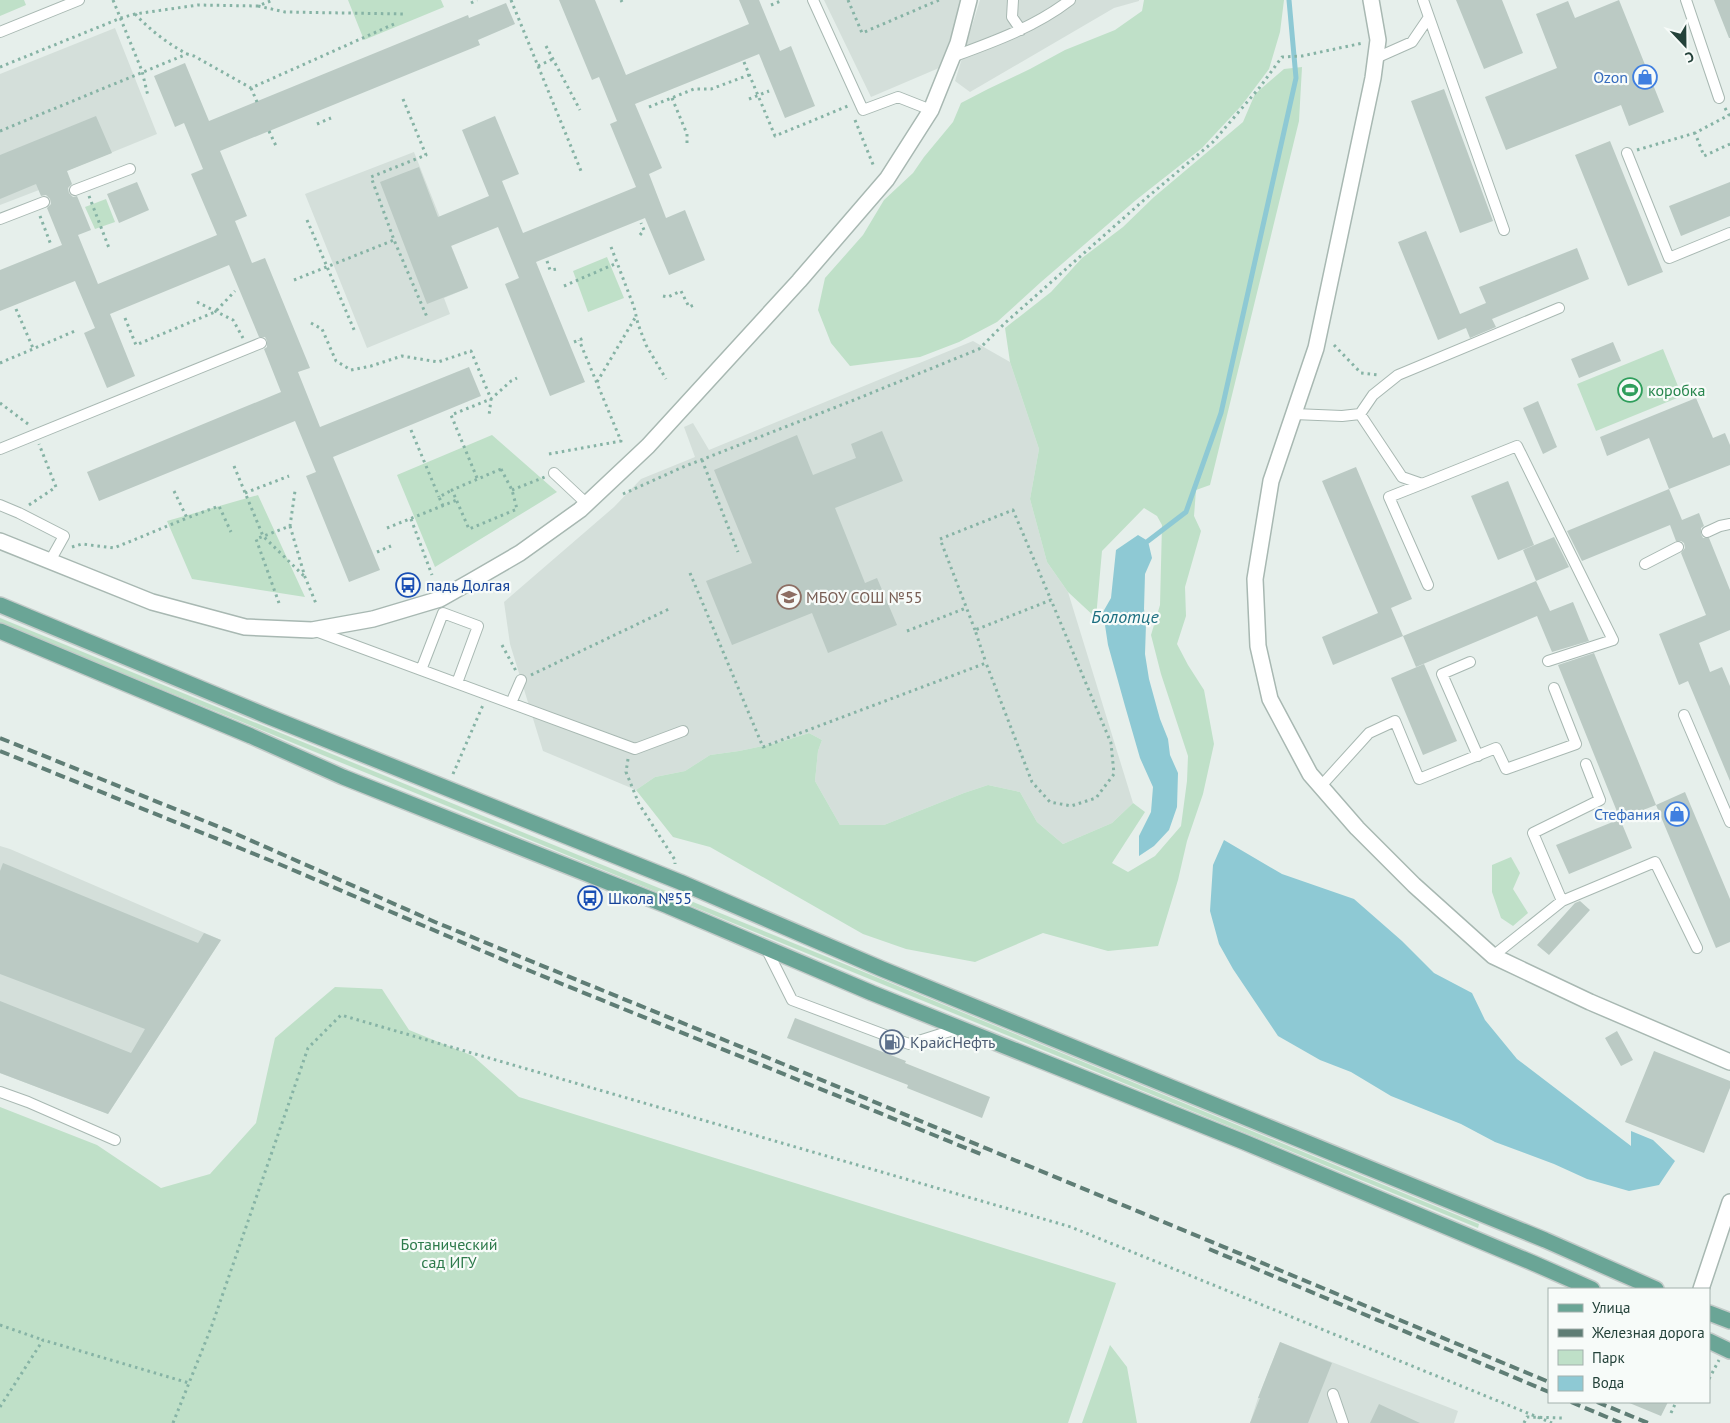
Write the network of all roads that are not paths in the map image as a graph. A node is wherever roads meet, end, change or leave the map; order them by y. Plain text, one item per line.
1 (79, 0) edge
2 (813, 0) edge
3 (969, 0) edge
4 (1013, 0) edge
5 (1070, 0) edge
6 (1371, 0) edge
7 (1423, 0) edge
8 (1686, 0) edge
9 (1429, 17) junction
10 (1021, 30) junction
11 (0, 32) edge
12 (952, 57) junction
13 (1376, 58) junction
14 (1717, 93) road end
15 (931, 110) junction
16 (1627, 153) road end
17 (130, 168) dead end
18 (75, 190) dead end
19 (40, 204) road end
20 (0, 219) edge
21 (1504, 230) dead end
22 (1730, 233) edge
23 (1559, 308) dead end
24 (261, 343) dead end
25 (1294, 414) junction
26 (1360, 414) junction
27 (0, 449) edge
28 (554, 473) dead end
29 (1422, 484) junction
30 (587, 504) junction
31 (0, 505) edge
32 (1730, 524) edge
33 (1707, 532) dead end
34 (0, 541) edge
35 (1678, 547) dead end
36 (50, 561) junction
37 (1645, 564) dead end
38 (1428, 585) dead end
39 (0, 604) edge
40 (312, 630) junction
41 (0, 631) edge
42 (1548, 661) dead end
43 (1470, 662) dead end
44 (421, 670) junction
45 (521, 680) road end
46 (457, 683) junction
47 (1554, 688) dead end
48 (511, 703) junction
49 (1684, 715) dead end
50 (683, 732) dead end
51 (1478, 756) junction
52 (1586, 764) dead end
53 (1321, 786) junction
54 (1730, 822) edge
55 (1562, 901) junction
56 (766, 948) junction
57 (1697, 948) dead end
58 (1493, 956) junction
59 (960, 1028) junction
60 (1730, 1062) edge
61 (0, 1092) edge
62 (115, 1140) dead end
63 (1730, 1202) edge
64 (1590, 1288) edge
65 (1654, 1288) edge
66 (1701, 1288) edge
67 (1710, 1312) edge
68 (1730, 1321) edge
69 (1710, 1342) edge
70 (1725, 1354) edge
71 (1333, 1394) dead end
72 (1343, 1423) edge

1 - 11 lane
2 - 15 lane
3 - 12 street
4 - 10 lane
5 - 10 lane
6 - 13 street
7 - 9 lane
8 - 14 lane
9 - 13 lane
9 - 21 lane
10 - 12 lane
12 - 15 street
13 - 25 street
15 - 30 street
16 - 22 lane
17 - 18 lane
19 - 20 lane
23 - 26 lane
24 - 27 lane
25 - 26 lane
25 - 53 street
26 - 29 lane
28 - 30 lane
29 - 38 lane
29 - 42 lane
30 - 40 street
31 - 36 lane
32 - 33 lane
34 - 36 street
35 - 37 lane
36 - 40 street
39 - 65 main road
40 - 44 lane
41 - 56 main road
43 - 51 lane
44 - 46 lane
44 - 46 lane
45 - 48 lane
46 - 48 lane
47 - 51 lane
48 - 50 lane
49 - 54 lane
51 - 53 lane
52 - 55 lane
53 - 58 street
55 - 57 lane
55 - 58 lane
56 - 59 main road
56 - 59 lane
58 - 60 street
59 - 64 main road
61 - 62 lane
63 - 66 street
67 - 68 main road
69 - 70 main road
71 - 72 lane

